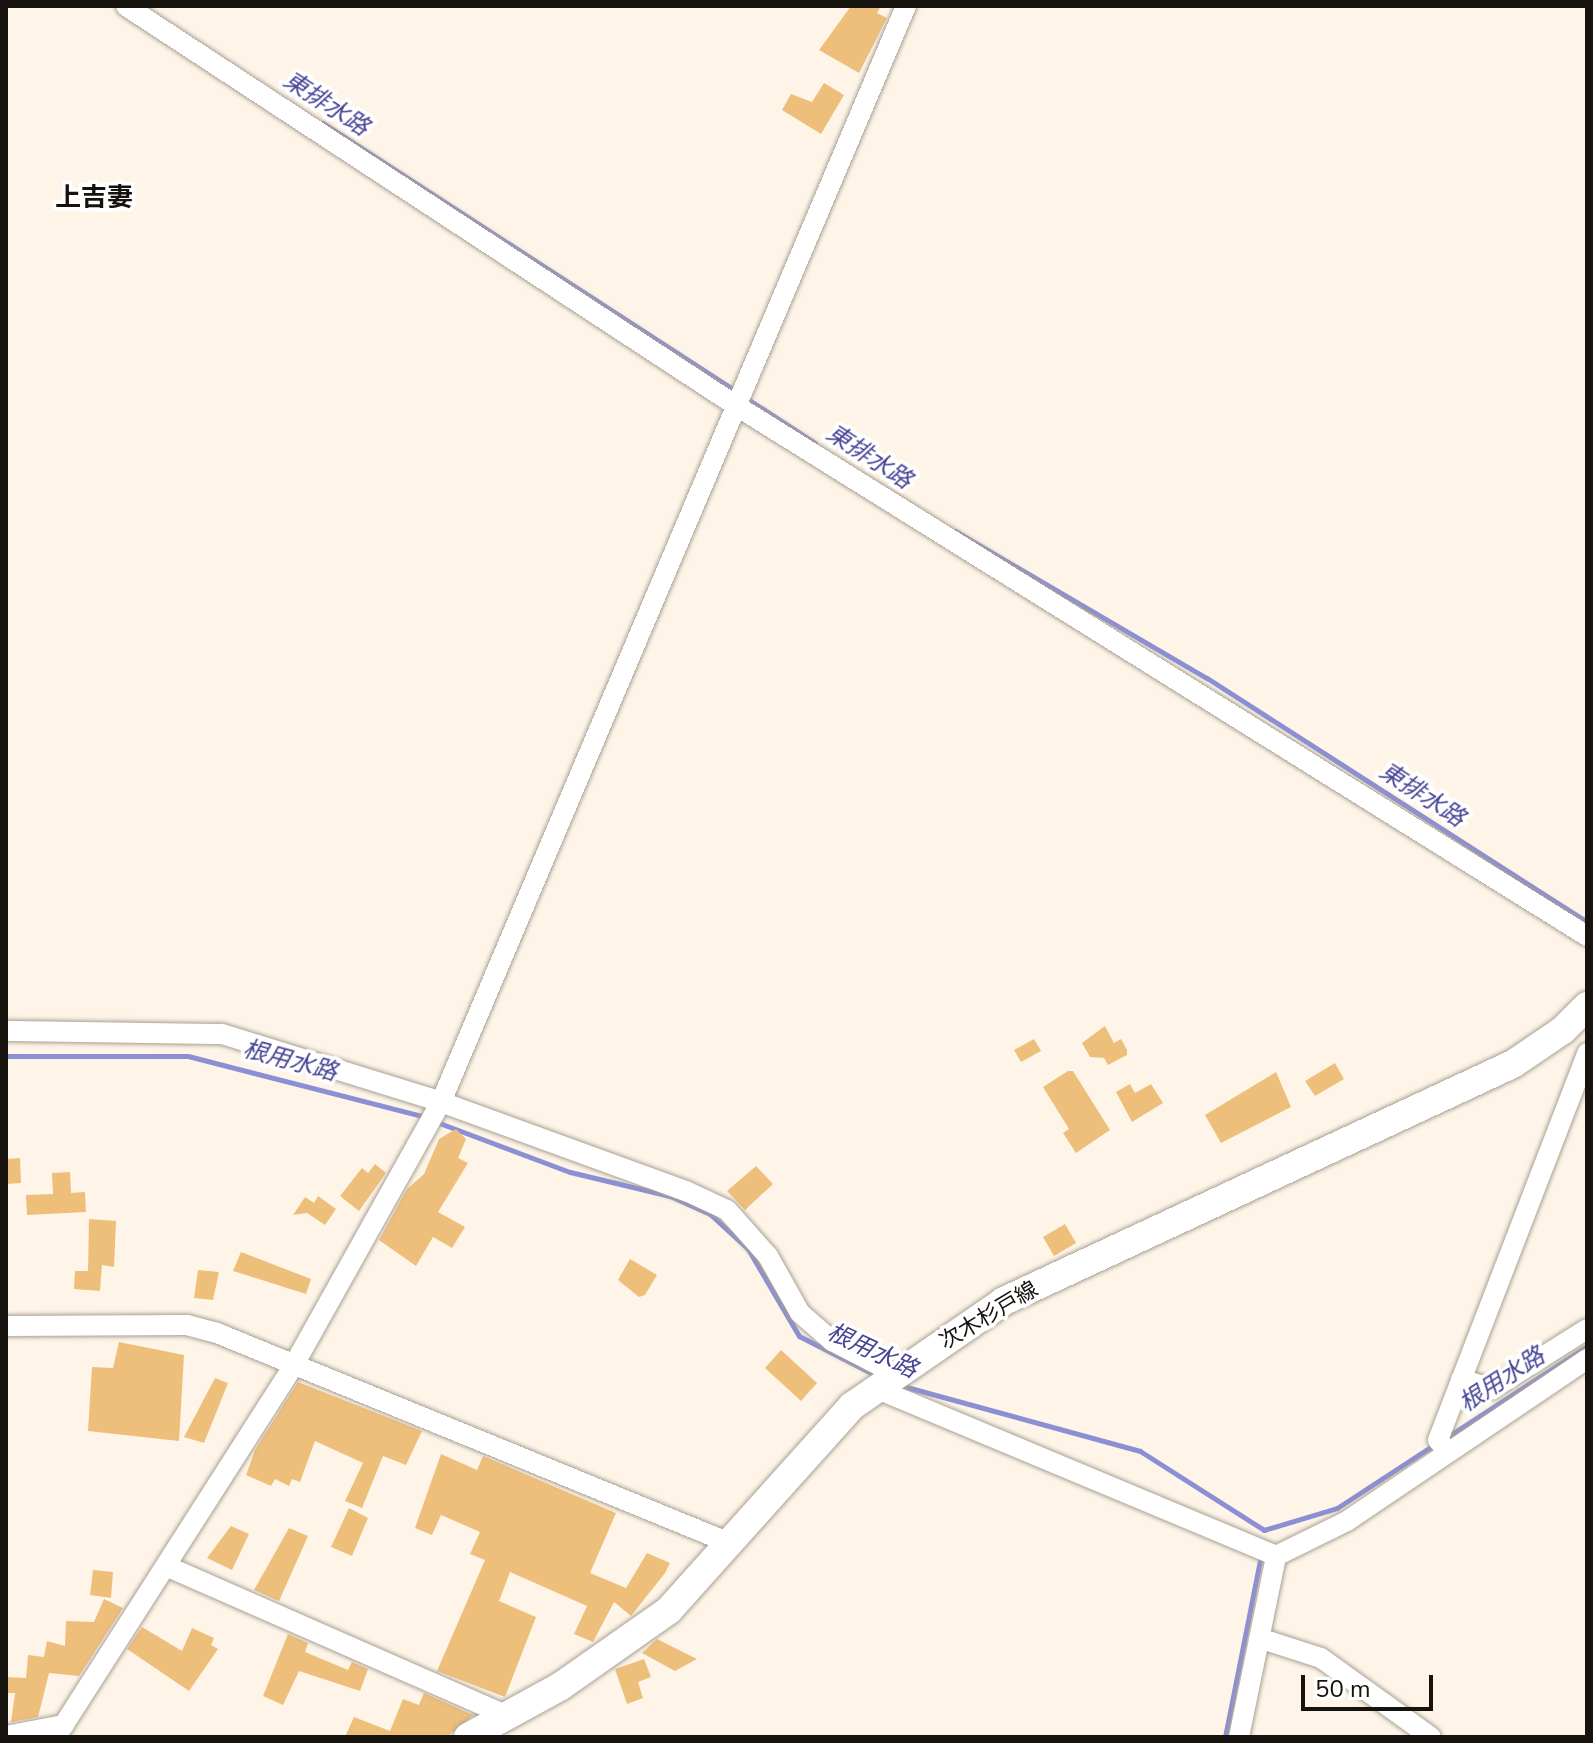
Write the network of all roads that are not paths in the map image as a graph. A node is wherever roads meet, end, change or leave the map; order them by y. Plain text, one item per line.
1 (126, 6) edge
2 (906, 6) edge
3 (735, 405) junction
4 (1587, 936) edge
5 (1585, 1014) edge
6 (6, 1031) edge
7 (1587, 1053) edge
8 (441, 1102) junction
9 (6, 1326) edge
10 (1587, 1329) edge
11 (1587, 1359) edge
12 (295, 1363) junction
13 (1461, 1379) junction
14 (885, 1381) junction
15 (1443, 1445) junction
16 (732, 1544) junction
17 (1276, 1556) junction
18 (166, 1566) junction
19 (1262, 1639) junction
20 (510, 1717) junction
21 (60, 1731) edge
22 (6, 1736) edge
23 (468, 1737) edge
24 (1239, 1737) edge
25 (1431, 1737) edge

1 - 3 street
2 - 3 street
3 - 4 street
3 - 8 street
5 - 14 main road, 次木杉戸線
6 - 8 street
7 - 13 street
8 - 12 street
8 - 14 street
9 - 12 street
10 - 13 street
11 - 15 street
12 - 16 street
12 - 18 street
13 - 15 street
14 - 16 main road, 次木杉戸線
14 - 17 street
15 - 17 street
16 - 20 main road, 次木杉戸線
17 - 19 street
18 - 20 street
18 - 21 street
19 - 24 street
19 - 25 street
20 - 23 main road, 次木杉戸線
21 - 22 street

